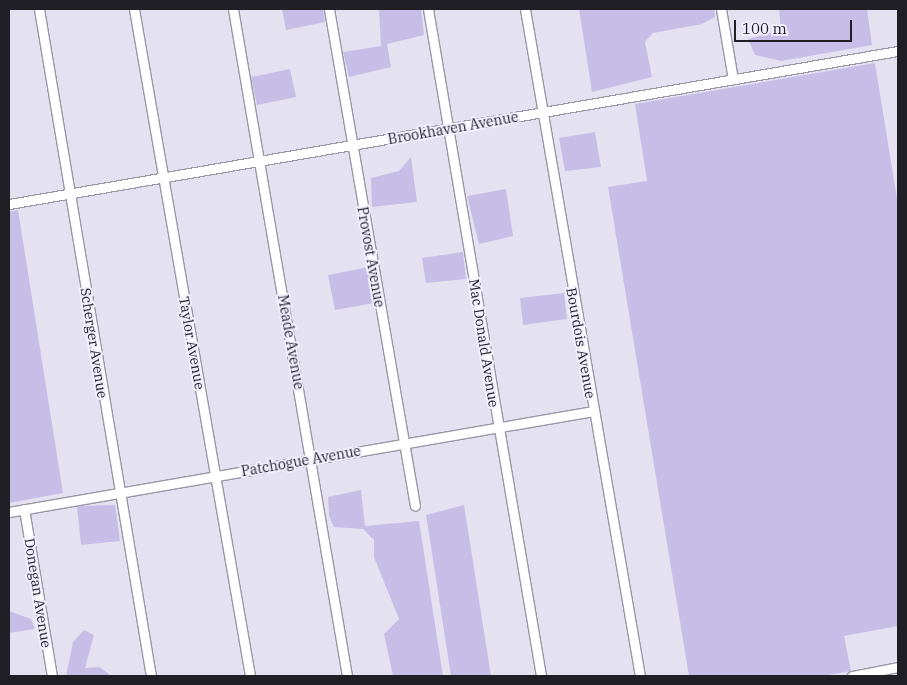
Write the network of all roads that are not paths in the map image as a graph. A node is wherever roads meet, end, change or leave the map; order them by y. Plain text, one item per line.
1 (39, 9) edge
2 (134, 9) edge
3 (233, 9) edge
4 (329, 9) edge
5 (428, 9) edge
6 (525, 9) edge
7 (721, 9) edge
8 (898, 51) edge
9 (733, 80) junction
10 (542, 112) junction
11 (449, 128) junction
12 (351, 145) junction
13 (258, 161) junction
14 (163, 178) junction
15 (69, 194) junction
16 (9, 204) edge
17 (593, 411) junction
18 (498, 427) junction
19 (405, 444) junction
20 (312, 460) junction
21 (215, 476) junction
22 (119, 492) junction
23 (415, 506) dead end
24 (24, 509) junction
25 (9, 512) edge
26 (898, 667) edge
27 (52, 676) edge
28 (151, 676) edge
29 (250, 676) edge
30 (347, 676) edge
31 (541, 676) edge
32 (640, 676) edge
33 (852, 676) edge

1 - 15 street, Scherger Avenue
2 - 14 street, Taylor Avenue
3 - 13 street, Meade Avenue
4 - 12 street, Provost Avenue
5 - 11 street, Mac Donald Avenue
6 - 10 street, Bourdois Avenue
7 - 9 street
8 - 9 street, Brookhaven Avenue
9 - 10 street, Brookhaven Avenue
10 - 11 street, Brookhaven Avenue
10 - 17 street, Bourdois Avenue
11 - 12 street, Brookhaven Avenue
11 - 18 street, Mac Donald Avenue
12 - 13 street, Brookhaven Avenue
12 - 19 street, Provost Avenue
13 - 14 street, Brookhaven Avenue
13 - 20 street, Meade Avenue
14 - 15 street, Brookhaven Avenue
14 - 21 street, Taylor Avenue
15 - 16 street, Brookhaven Avenue
15 - 22 street, Scherger Avenue
17 - 18 street, Patchogue Avenue
17 - 32 street, Bourdois Avenue
18 - 19 street, Patchogue Avenue
18 - 31 street, Mac Donald Avenue
19 - 20 street, Patchogue Avenue
19 - 23 street, Provost Avenue
20 - 21 street, Patchogue Avenue
20 - 30 street, Meade Avenue
21 - 22 street, Patchogue Avenue
21 - 29 street, Taylor Avenue
22 - 24 street, Patchogue Avenue
22 - 28 street, Scherger Avenue
24 - 25 street, Patchogue Avenue
24 - 27 street, Donegan Avenue
26 - 33 street

